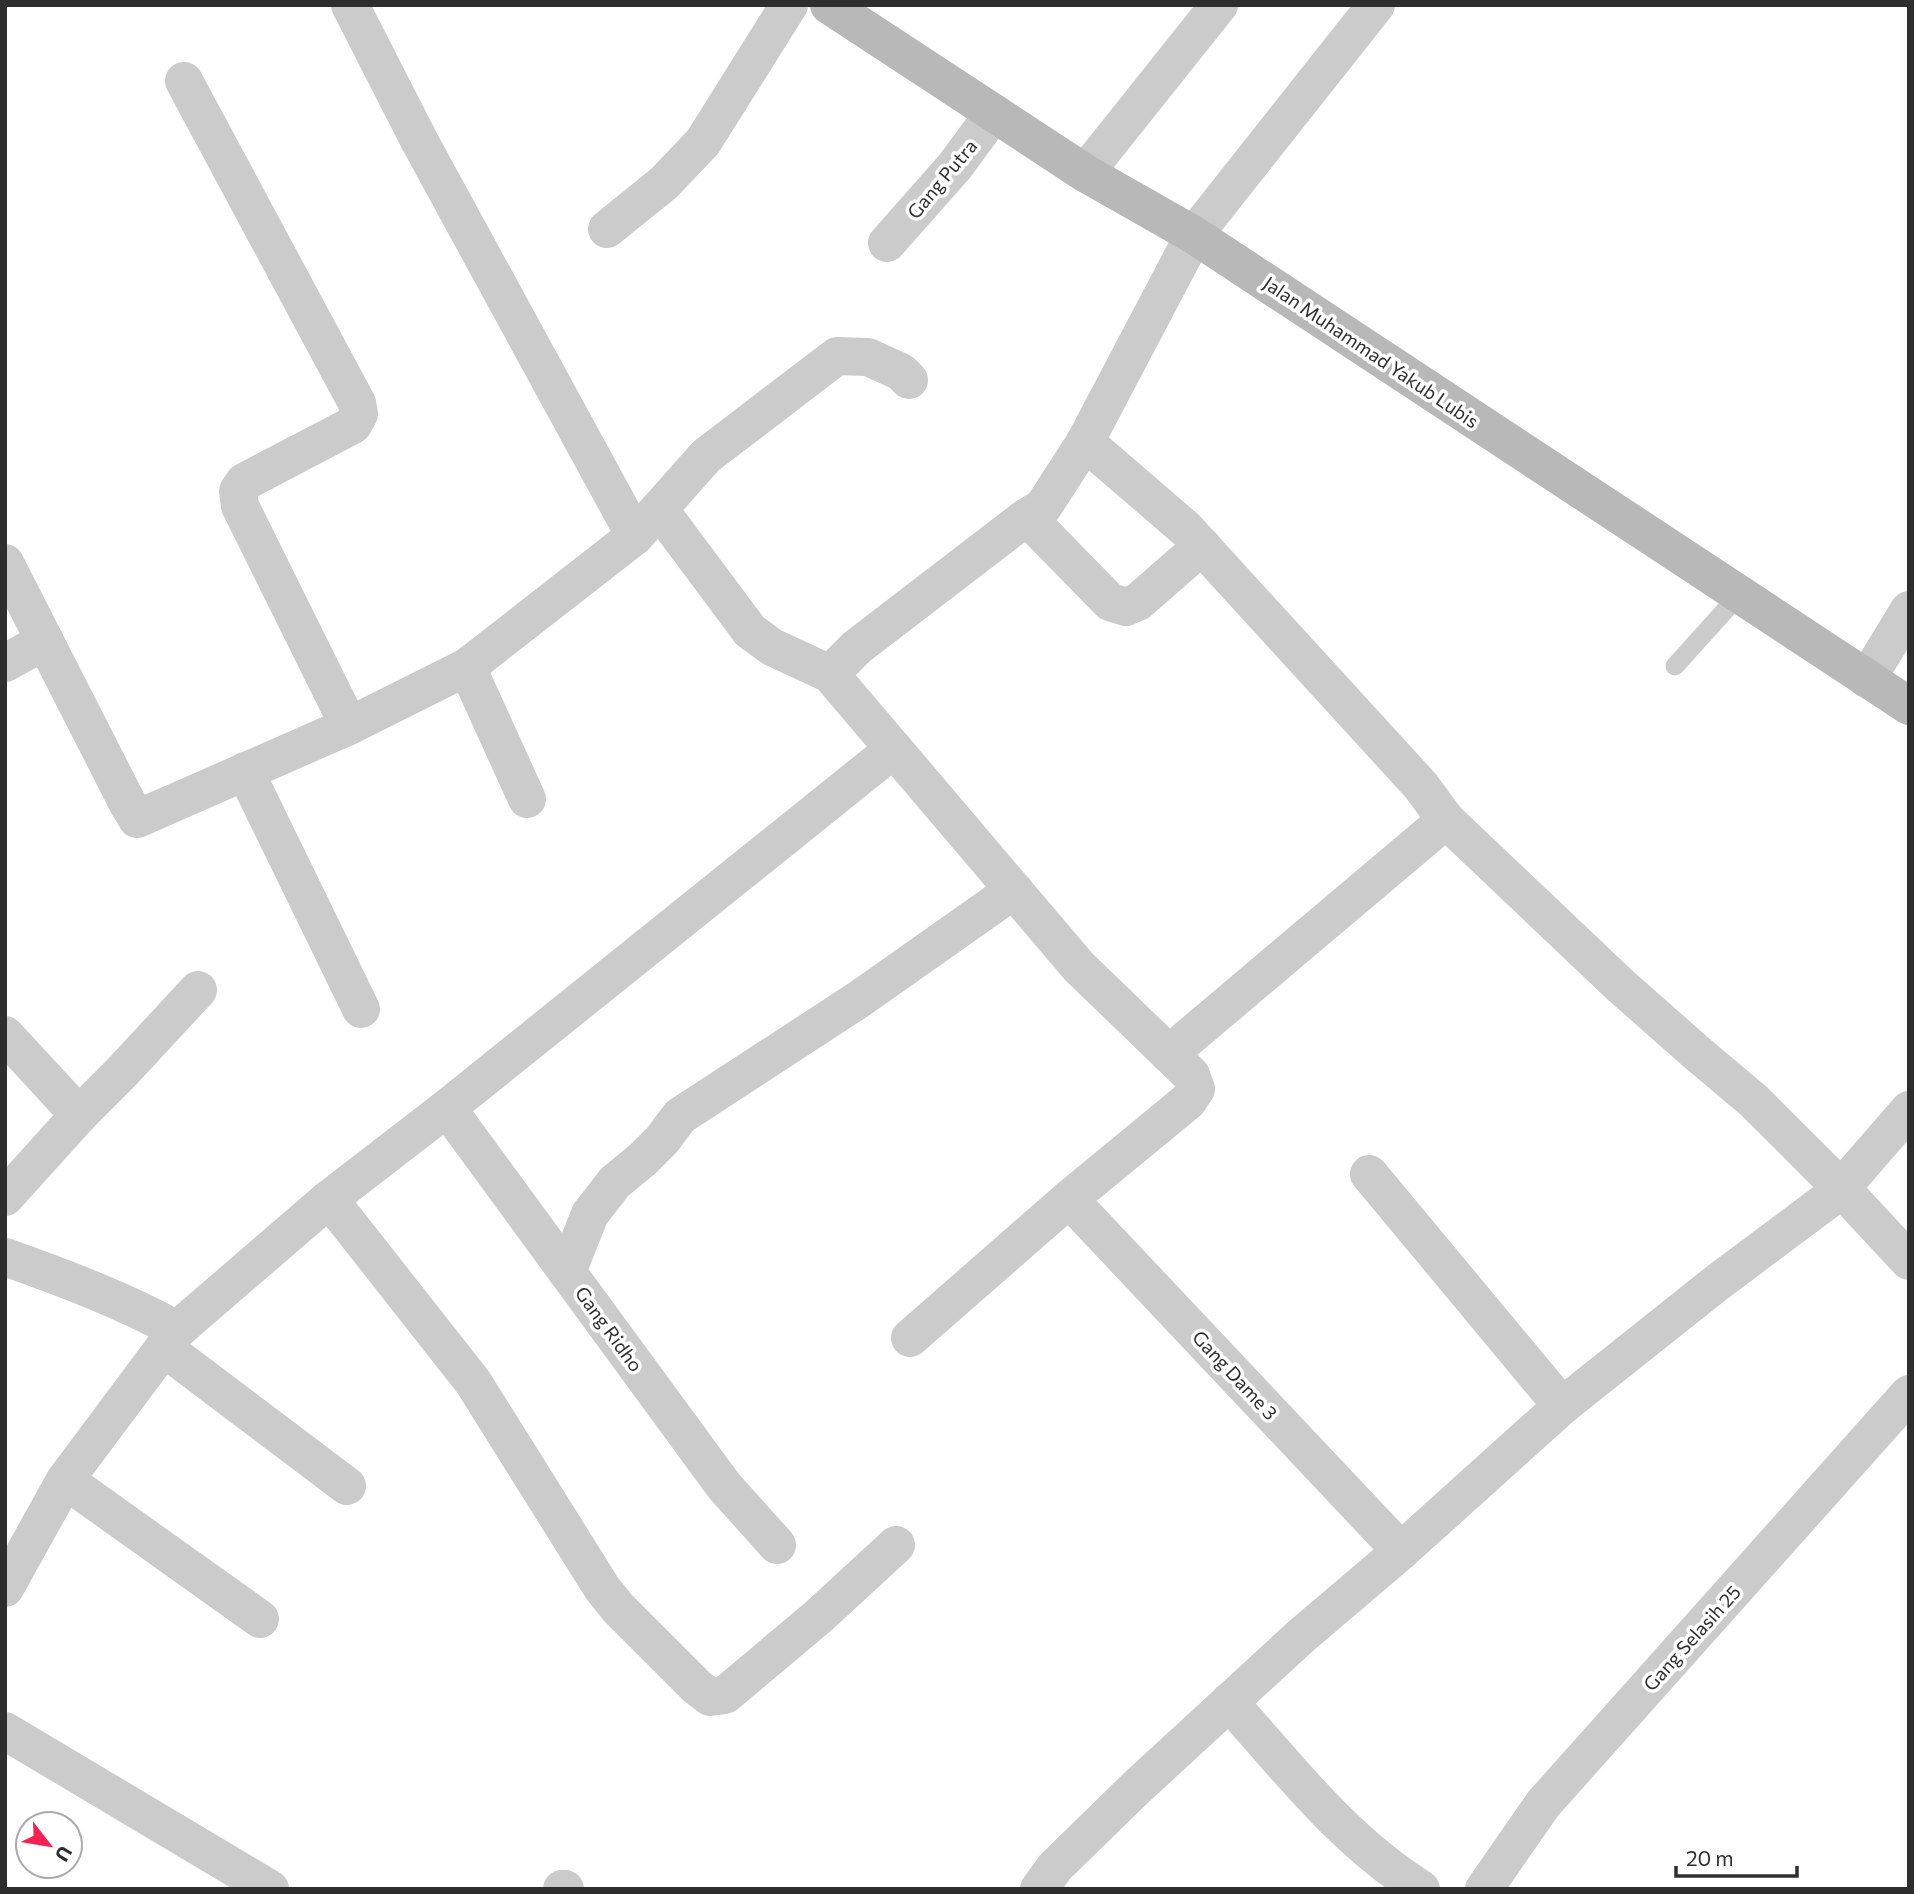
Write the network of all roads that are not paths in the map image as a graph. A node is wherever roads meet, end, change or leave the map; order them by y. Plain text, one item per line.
1 (350, 5) edge
2 (789, 5) edge
3 (829, 5) edge
4 (1219, 5) edge
5 (1376, 5) edge
6 (184, 81) dead end
7 (994, 113) junction
8 (1084, 173) junction
9 (607, 229) dead end
10 (1194, 235) junction
11 (887, 243) dead end
12 (909, 380) dead end
13 (1085, 442) junction
14 (1027, 517) junction
15 (647, 523) junction
16 (1202, 546) junction
17 (5, 563) edge
18 (1739, 595) junction
19 (1909, 610) edge
20 (45, 641) junction
21 (5, 663) edge
22 (1675, 666) dead end
23 (467, 667) junction
24 (830, 674) junction
25 (1867, 679) junction
26 (1909, 706) edge
27 (349, 726) junction
28 (894, 749) junction
29 (245, 771) junction
30 (527, 799) dead end
31 (1446, 820) junction
32 (1014, 890) junction
33 (198, 990) dead end
34 (361, 1009) dead end
35 (5, 1035) edge
36 (1169, 1054) junction
37 (447, 1108) junction
38 (1909, 1110) edge
39 (79, 1115) junction
40 (1369, 1174) dead end
41 (1842, 1189) junction
42 (5, 1198) edge
43 (329, 1199) junction
44 (1069, 1199) junction
45 (5, 1257) edge
46 (1909, 1261) edge
47 (567, 1272) junction
48 (910, 1338) dead end
49 (171, 1339) junction
50 (1909, 1394) edge
51 (1562, 1406) junction
52 (65, 1480) junction
53 (347, 1486) dead end
54 (777, 1545) dead end
55 (896, 1545) dead end
56 (1401, 1551) junction
57 (5, 1588) edge
58 (260, 1619) dead end
59 (1229, 1702) junction
60 (5, 1731) edge
61 (270, 1889) edge
62 (1039, 1889) edge
63 (1421, 1889) edge
64 (1484, 1889) edge

1 - 15 street
2 - 9 street
3 - 7 main road, Jalan Muhammad Yakub Lubis
4 - 8 street
5 - 10 street
6 - 27 street
7 - 8 main road, Jalan Muhammad Yakub Lubis
7 - 11 street, Gang Putra
8 - 10 main road, Jalan Muhammad Yakub Lubis
10 - 13 street
10 - 18 main road, Jalan Muhammad Yakub Lubis
12 - 15 street
13 - 14 street
13 - 16 street
14 - 16 street
14 - 24 street
15 - 23 street
15 - 24 street
16 - 31 street
17 - 20 street
18 - 22 lane
18 - 25 main road, Jalan Muhammad Yakub Lubis
19 - 25 street
20 - 21 street
20 - 29 street
23 - 27 street
23 - 30 street
24 - 28 street
25 - 26 main road, Jalan Muhammad Yakub Lubis
27 - 29 street
28 - 32 street
28 - 37 street
29 - 34 street
31 - 36 street
31 - 41 street
32 - 36 street
32 - 47 street
33 - 39 street
35 - 39 street
36 - 44 street
37 - 43 street
37 - 47 street, Gang Ridho
38 - 41 street
39 - 42 street
40 - 51 street
41 - 46 street
41 - 51 street
43 - 49 street
43 - 55 street
44 - 48 street
44 - 56 street, Gang Dame 3
45 - 49 street
47 - 54 street, Gang Ridho
49 - 52 street
49 - 53 street
50 - 64 street, Gang Selasih 25
51 - 56 street
52 - 57 street
52 - 58 street
56 - 59 street
59 - 62 street
59 - 63 street
60 - 61 street

